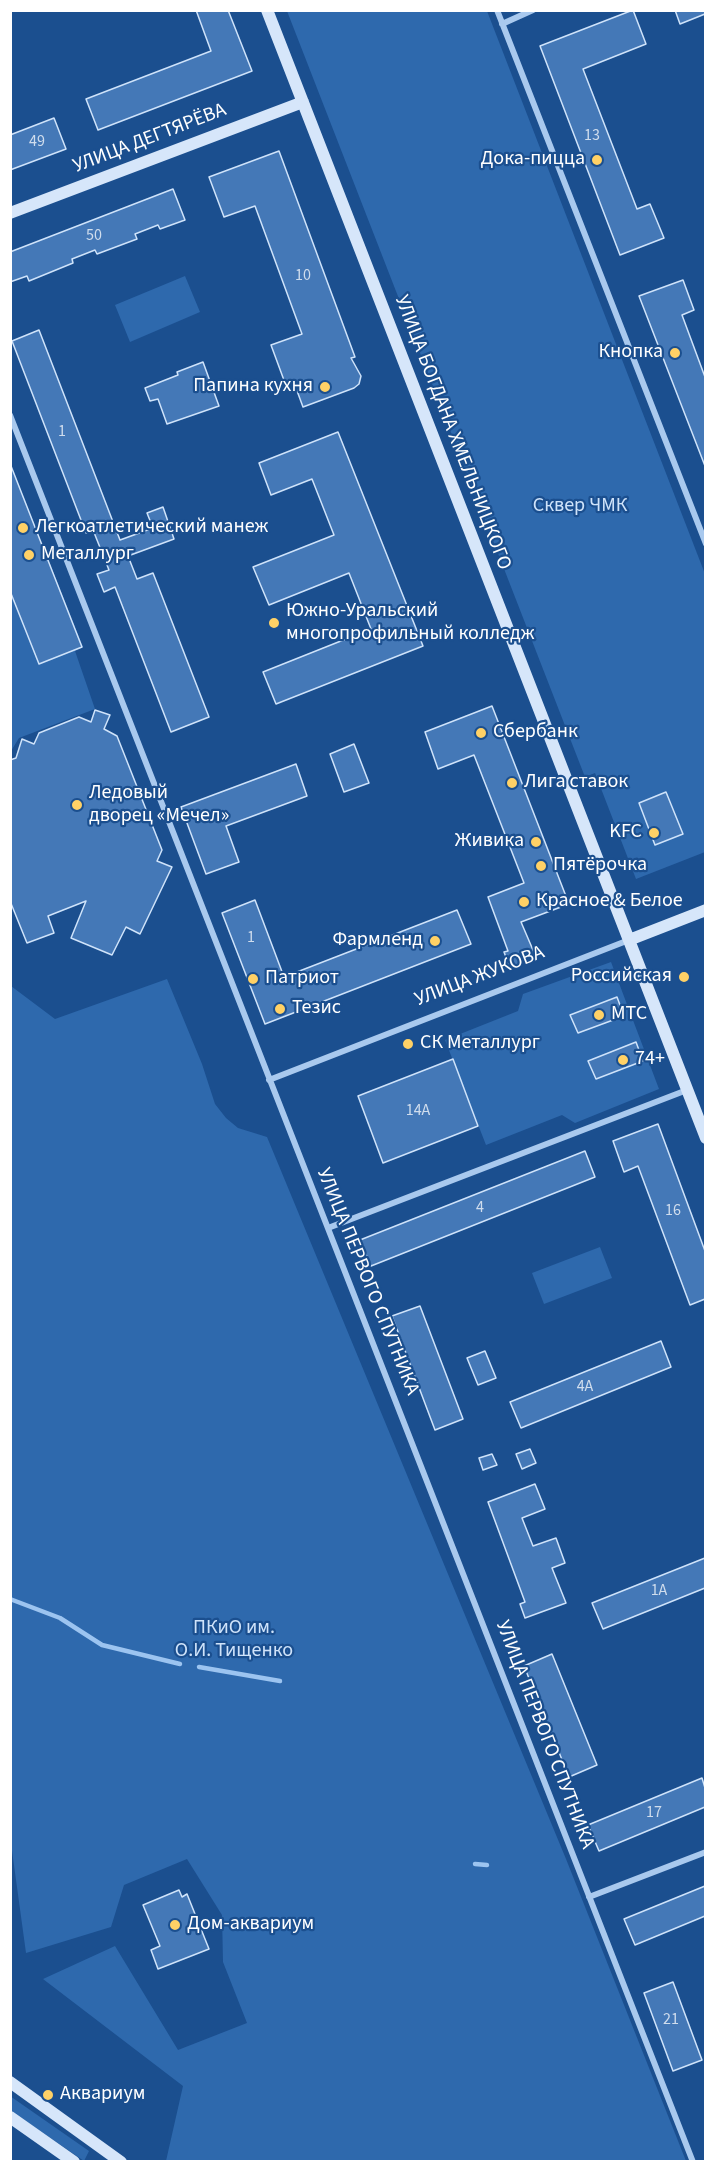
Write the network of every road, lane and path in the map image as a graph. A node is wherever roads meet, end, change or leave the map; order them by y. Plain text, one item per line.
1 (267, 10) edge
2 (497, 10) edge
3 (533, 10) edge
4 (502, 24) junction
5 (303, 102) junction
6 (10, 213) edge
7 (10, 415) edge
8 (705, 544) edge
9 (705, 910) edge
10 (628, 940) junction
11 (269, 1080) junction
12 (687, 1090) junction
13 (705, 1138) edge
14 (328, 1228) junction
15 (705, 1852) edge
16 (589, 1898) junction
17 (10, 2082) edge
18 (10, 2117) edge
19 (74, 2162) edge
20 (121, 2162) edge
21 (693, 2162) edge

1 - 5 main road, УЛИЦА БОГДАНА ХМЕЛЬНИЦКОГО
2 - 4 street
3 - 4 street
4 - 8 street
5 - 6 main road, УЛИЦА ДЕГТЯРЁВА
5 - 10 main road, УЛИЦА БОГДАНА ХМЕЛЬНИЦКОГО
7 - 11 street, УЛИЦА ПЕРВОГО СПУТНИКА
9 - 10 main road, УЛИЦА ЖУКОВА
10 - 11 street, УЛИЦА ЖУКОВА
10 - 12 main road, УЛИЦА БОГДАНА ХМЕЛЬНИЦКОГО
11 - 14 street, УЛИЦА ПЕРВОГО СПУТНИКА
12 - 13 main road, УЛИЦА БОГДАНА ХМЕЛЬНИЦКОГО
12 - 14 street
14 - 16 street, УЛИЦА ПЕРВОГО СПУТНИКА
15 - 16 street
16 - 21 street, УЛИЦА ПЕРВОГО СПУТНИКА
17 - 20 main road
18 - 19 main road

